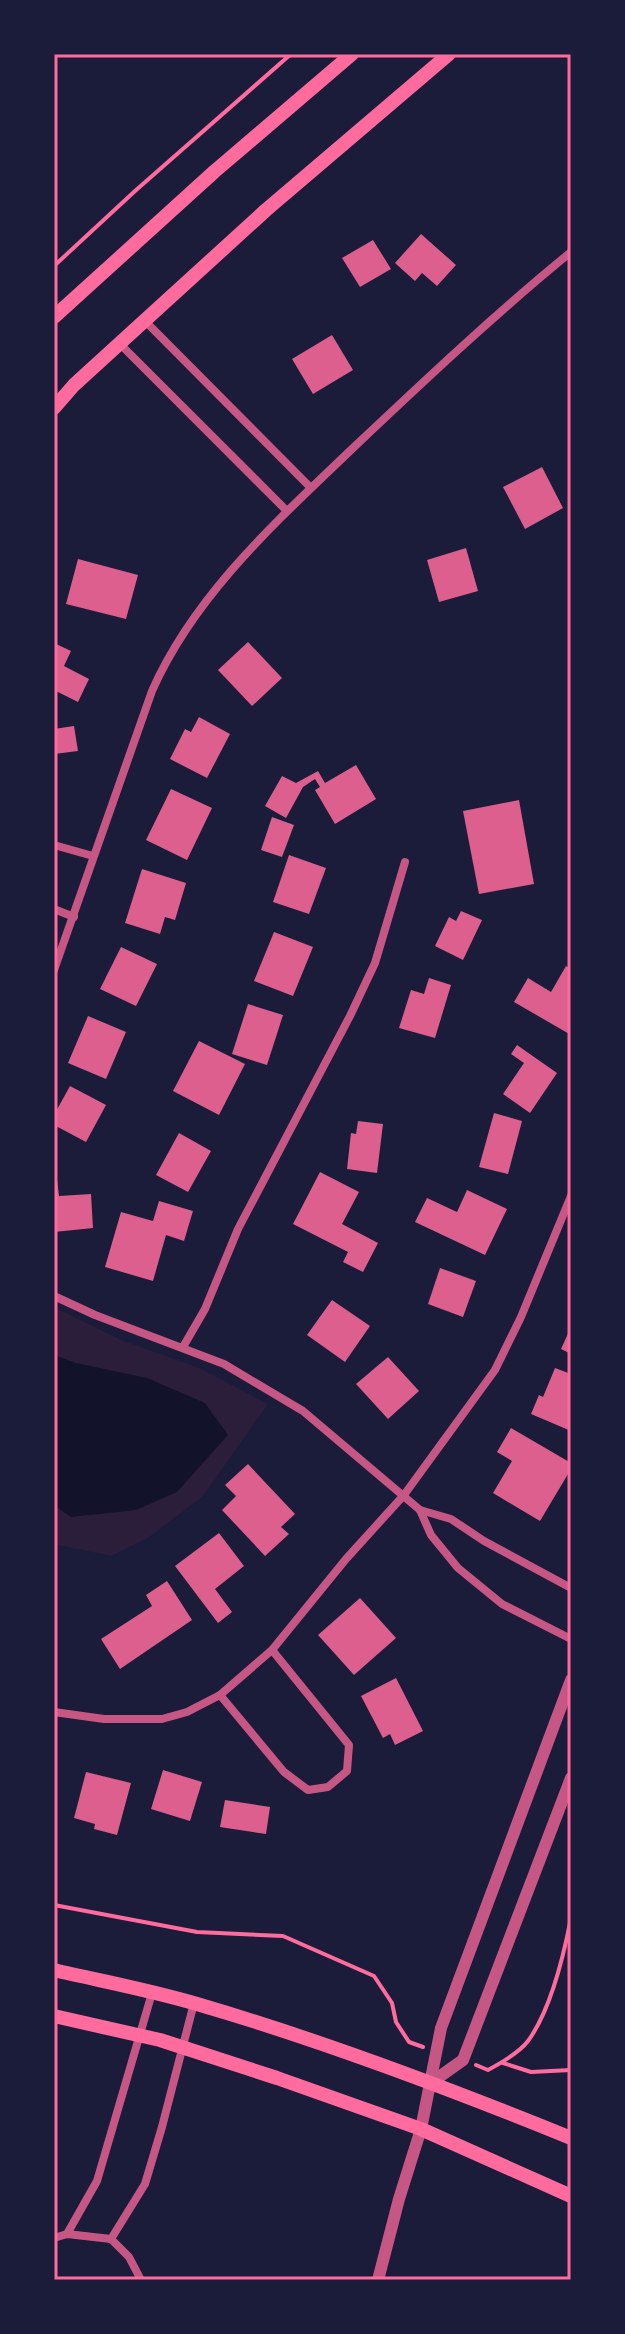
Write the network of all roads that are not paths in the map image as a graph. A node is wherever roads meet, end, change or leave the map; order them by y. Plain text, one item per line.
1 (352, 54) edge
2 (449, 54) edge
3 (571, 252) edge
4 (54, 317) edge
5 (144, 320) junction
6 (119, 343) junction
7 (54, 408) edge
8 (311, 488) junction
9 (287, 511) junction
10 (54, 845) edge
11 (93, 856) junction
12 (405, 862) dead end
13 (54, 909) edge
14 (74, 917) junction
15 (54, 970) edge
16 (571, 1196) edge
17 (54, 1296) edge
18 (183, 1347) junction
19 (404, 1495) junction
20 (420, 1510) junction
21 (571, 1588) edge
22 (571, 1639) edge
23 (272, 1650) junction
24 (571, 1680) edge
25 (220, 1695) junction
26 (54, 1712) edge
27 (571, 1778) edge
28 (54, 1970) edge
29 (152, 1993) junction
30 (194, 2003) junction
31 (54, 2016) edge
32 (140, 2036) junction
33 (182, 2047) junction
34 (432, 2082) junction
35 (421, 2129) junction
36 (571, 2138) edge
37 (571, 2196) edge
38 (67, 2234) junction
39 (54, 2238) edge
40 (111, 2239) junction
41 (141, 2280) edge
42 (378, 2280) edge

1 - 4 main road
2 - 5 main road
3 - 8 street
5 - 6 main road
5 - 8 street
6 - 7 main road
6 - 9 street
8 - 9 street
9 - 11 street
10 - 11 street
11 - 14 street
12 - 18 street
13 - 14 street
14 - 15 street
16 - 19 street
17 - 18 street
18 - 19 street
19 - 20 street
19 - 23 street
20 - 21 street
20 - 22 street
23 - 25 street
23 - 25 street
24 - 34 street
25 - 26 street
27 - 34 street
28 - 29 main road
29 - 30 main road
29 - 32 street
30 - 33 street
30 - 34 main road
31 - 32 main road
32 - 33 main road
32 - 38 street
33 - 35 main road
33 - 40 street
34 - 35 street
34 - 36 main road
35 - 37 main road
35 - 42 street
38 - 39 street
38 - 40 street
40 - 41 street

